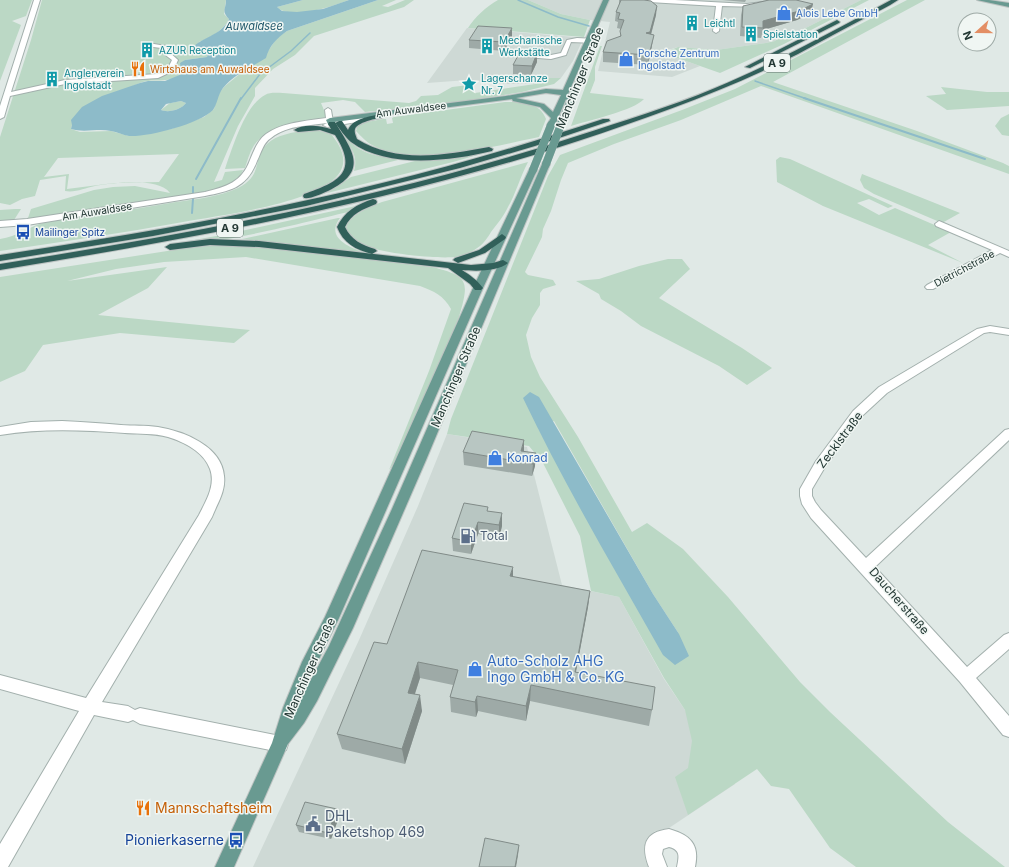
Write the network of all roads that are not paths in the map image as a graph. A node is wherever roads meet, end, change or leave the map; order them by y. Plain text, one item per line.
1 (37, 0) edge
2 (606, 0) edge
3 (609, 0) edge
4 (649, 0) edge
5 (773, 0) edge
6 (895, 0) edge
7 (980, 0) edge
8 (719, 5) junction
9 (1009, 5) edge
10 (845, 18) dead end
11 (716, 31) dead end
12 (591, 41) junction
13 (148, 46) dead end
14 (525, 55) edge
15 (742, 70) dead end
16 (570, 80) junction
17 (546, 91) junction
18 (574, 91) junction
19 (7, 94) junction
20 (564, 94) junction
21 (570, 99) junction
22 (515, 100) junction
23 (324, 103) dead end
24 (386, 115) junction
25 (0, 116) edge
26 (554, 117) junction
27 (615, 118) dead end
28 (335, 121) junction
29 (298, 130) junction
30 (336, 133) junction
31 (566, 134) junction
32 (262, 141) junction
33 (354, 141) junction
34 (433, 181) junction
35 (223, 220) junction
36 (0, 224) edge
37 (939, 224) dead end
38 (502, 237) junction
39 (999, 250) junction
40 (1009, 254) edge
41 (0, 258) edge
42 (458, 260) junction
43 (26, 263) junction
44 (503, 263) junction
45 (446, 265) junction
46 (488, 267) junction
47 (0, 268) edge
48 (496, 277) junction
49 (930, 287) dead end
50 (478, 288) junction
51 (1009, 332) edge
52 (0, 431) edge
53 (1009, 433) edge
54 (866, 567) junction
55 (1009, 640) edge
56 (966, 677) junction
57 (0, 682) edge
58 (90, 706) junction
59 (1009, 729) edge
60 (280, 744) junction
61 (0, 862) edge
62 (224, 867) edge
63 (658, 867) edge
64 (687, 867) edge

1 - 19 street
2 - 12 main road, Manchinger Straße
3 - 12 main road, Manchinger Straße
4 - 8 street
5 - 8 street
6 - 34 highway, A 9
7 - 9 main road
8 - 11 street
10 - 15 highway, A 9
12 - 14 street
12 - 16 main road, Manchinger Straße
12 - 18 main road, Manchinger Straße
13 - 19 street
16 - 17 main road
16 - 20 main road, Manchinger Straße
17 - 20 main road, Am Auwaldsee
17 - 28 main road, Am Auwaldsee
18 - 20 main road, Am Auwaldsee
18 - 21 main road, Manchinger Straße
19 - 25 street
20 - 21 main road
20 - 22 main road, Am Auwaldsee
20 - 26 main road, Manchinger Straße
21 - 44 main road, Manchinger Straße, bridge
22 - 24 main road, Am Auwaldsee
22 - 26 main road
23 - 28 street
24 - 28 street, Am Auwaldsee
24 - 33 highway
26 - 38 main road, Manchinger Straße, bridge
27 - 31 highway, A 9
28 - 29 street, Am Auwaldsee
28 - 30 highway
28 - 32 street, Am Auwaldsee
28 - 33 highway
29 - 30 highway
29 - 32 street, Am Auwaldsee
30 - 35 highway
31 - 33 highway
31 - 35 highway, A 9
32 - 36 street, Am Auwaldsee
34 - 42 highway
34 - 43 highway, A 9
35 - 41 highway, A 9
37 - 39 street
38 - 42 highway
38 - 46 main road, Manchinger Straße
39 - 40 street
39 - 49 street, Dietrichstraße
42 - 46 highway
43 - 45 highway
43 - 47 highway, A 9
44 - 46 highway
44 - 48 main road, Manchinger Straße
45 - 46 highway
45 - 50 highway
46 - 48 highway
46 - 50 main road, Manchinger Straße
48 - 60 main road, Manchinger Straße
50 - 60 main road, Manchinger Straße
51 - 54 street, Zecklstraße
52 - 58 street
53 - 54 street, Daucherstraße
54 - 56 street, Daucherstraße
55 - 56 street
56 - 59 street, Daucherstraße
57 - 58 street
58 - 60 street
58 - 61 street
60 - 62 main road, Manchinger Straße
63 - 64 street

